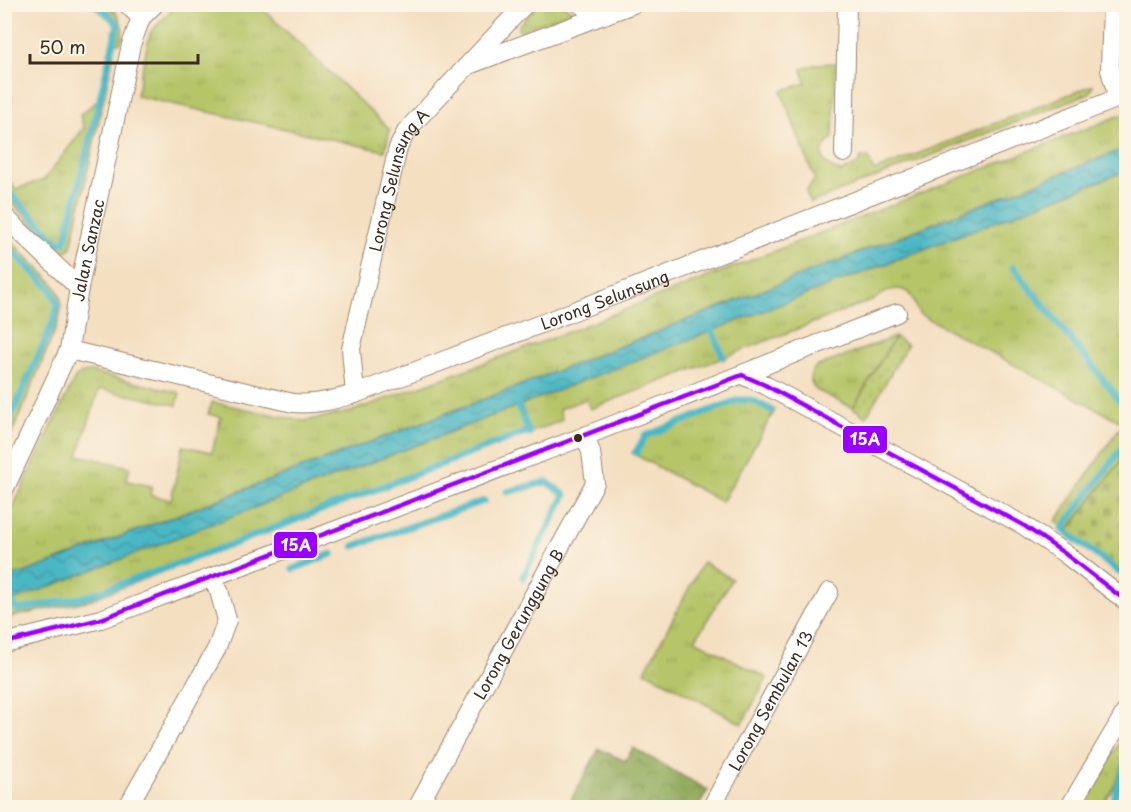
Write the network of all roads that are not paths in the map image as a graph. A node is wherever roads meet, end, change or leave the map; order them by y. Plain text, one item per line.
1 (127, 4) edge
2 (155, 4) edge
3 (525, 4) edge
4 (580, 4) edge
5 (633, 4) edge
6 (847, 4) edge
7 (1112, 4) edge
8 (604, 15) junction
9 (141, 18) junction
10 (468, 65) junction
11 (1122, 96) edge
12 (844, 153) dead end
13 (4, 216) edge
14 (79, 288) junction
15 (897, 313) dead end
16 (69, 350) junction
17 (742, 375) junction
18 (356, 394) junction
19 (585, 436) junction
20 (4, 490) edge
21 (212, 578) junction
22 (829, 592) dead end
23 (1126, 601) edge
24 (4, 643) edge
25 (1126, 711) edge
26 (128, 807) edge
27 (417, 807) edge
28 (711, 807) edge
29 (1069, 807) edge

1 - 9 street
2 - 9 street, Jalan Sanzac
3 - 10 street, Lorong Selunsung A
4 - 8 street
5 - 8 street
6 - 12 street
7 - 11 street
8 - 10 street
9 - 14 street, Jalan Sanzac
10 - 18 street, Lorong Selunsung A
11 - 18 street, Lorong Selunsung
13 - 14 street
14 - 16 street, Jalan Sanzac
15 - 17 street
16 - 18 street, Lorong Selunsung
16 - 20 street, Jalan Sanzac
17 - 19 street
17 - 23 street
19 - 21 street
19 - 27 street, Lorong Gerunggung B
21 - 24 street
21 - 26 street
22 - 28 street, Lorong Sembulan 13
25 - 29 street

